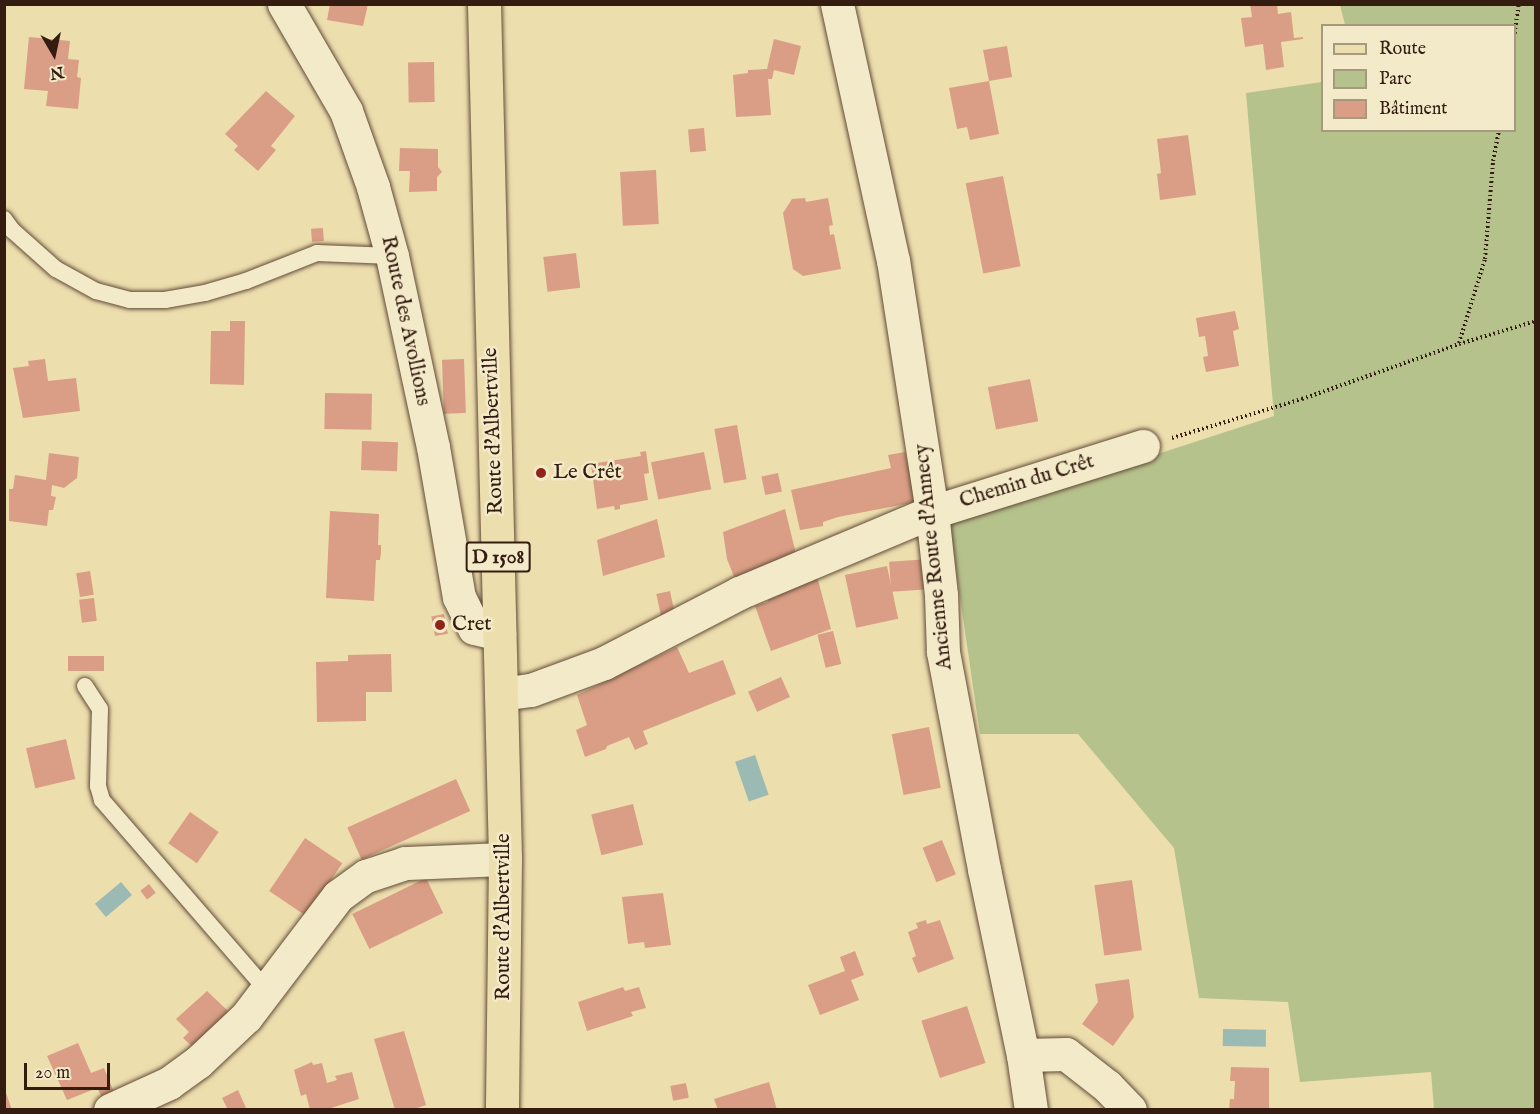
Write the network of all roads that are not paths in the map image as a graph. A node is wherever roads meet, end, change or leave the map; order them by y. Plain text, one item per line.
1 (284, 4) edge
2 (484, 4) edge
3 (837, 4) edge
4 (4, 219) edge
5 (392, 255) junction
6 (1143, 446) road end
7 (932, 512) junction
8 (499, 634) junction
9 (85, 686) dead end
10 (501, 694) junction
11 (506, 859) junction
12 (266, 989) junction
13 (1023, 1055) junction
14 (110, 1110) edge
15 (502, 1110) edge
16 (1031, 1110) edge
17 (1130, 1110) edge

1 - 5 street, Route des Avollions
2 - 8 main road, Route d'Albertville / D 1508
3 - 7 street, Ancienne Route d'Annecy
4 - 5 lane
5 - 8 street, Route des Avollions
6 - 7 street, Chemin du Crêt
7 - 10 street, Chemin du Crêt
7 - 13 street, Ancienne Route d'Annecy
8 - 10 main road, Route d'Albertville / D 1508
9 - 12 lane
10 - 11 main road, Route d'Albertville / D 1508
11 - 12 street
11 - 15 main road, Route d'Albertville / D 1508
12 - 14 street
13 - 16 street, Ancienne Route d'Annecy
13 - 17 street

